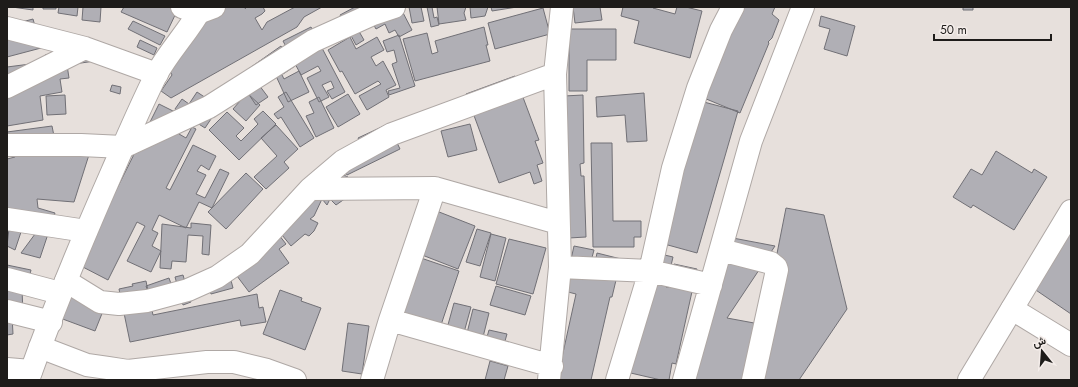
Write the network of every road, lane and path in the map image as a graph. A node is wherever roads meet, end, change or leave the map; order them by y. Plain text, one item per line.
1 (394, 7) edge
2 (562, 7) edge
3 (733, 7) edge
4 (803, 7) edge
5 (199, 9) edge
6 (7, 28) edge
7 (85, 48) junction
8 (157, 74) junction
9 (555, 74) junction
10 (7, 87) edge
11 (7, 145) edge
12 (123, 148) junction
13 (435, 188) junction
14 (310, 190) junction
15 (1071, 211) edge
16 (7, 219) edge
17 (558, 223) junction
18 (86, 231) junction
19 (721, 250) junction
20 (560, 267) junction
21 (650, 270) junction
22 (7, 279) edge
23 (711, 285) junction
24 (63, 287) junction
25 (1012, 309) junction
26 (7, 310) edge
27 (390, 320) junction
28 (51, 322) junction
29 (1071, 345) edge
30 (40, 346) junction
31 (7, 369) edge
32 (550, 373) edge
33 (29, 376) edge
34 (295, 380) edge
35 (372, 380) edge
36 (617, 380) edge
37 (684, 380) edge
38 (753, 380) edge
39 (969, 380) edge

1 - 12 street
2 - 9 street
3 - 21 street
4 - 19 street
5 - 8 street
6 - 7 street
7 - 8 street
7 - 10 street
8 - 12 street
9 - 14 street
9 - 17 street
11 - 12 street
12 - 18 street
13 - 14 street
13 - 17 street
13 - 27 street
14 - 24 street
15 - 25 street
16 - 18 street
17 - 20 street
18 - 24 street
19 - 23 street
19 - 38 street
20 - 21 street
20 - 32 street
21 - 23 street
21 - 36 street
22 - 24 street
23 - 37 street
24 - 28 street
25 - 29 street
25 - 39 street
26 - 28 street
27 - 32 street
27 - 35 street
28 - 30 street
30 - 33 street
30 - 34 street
31 - 33 street

